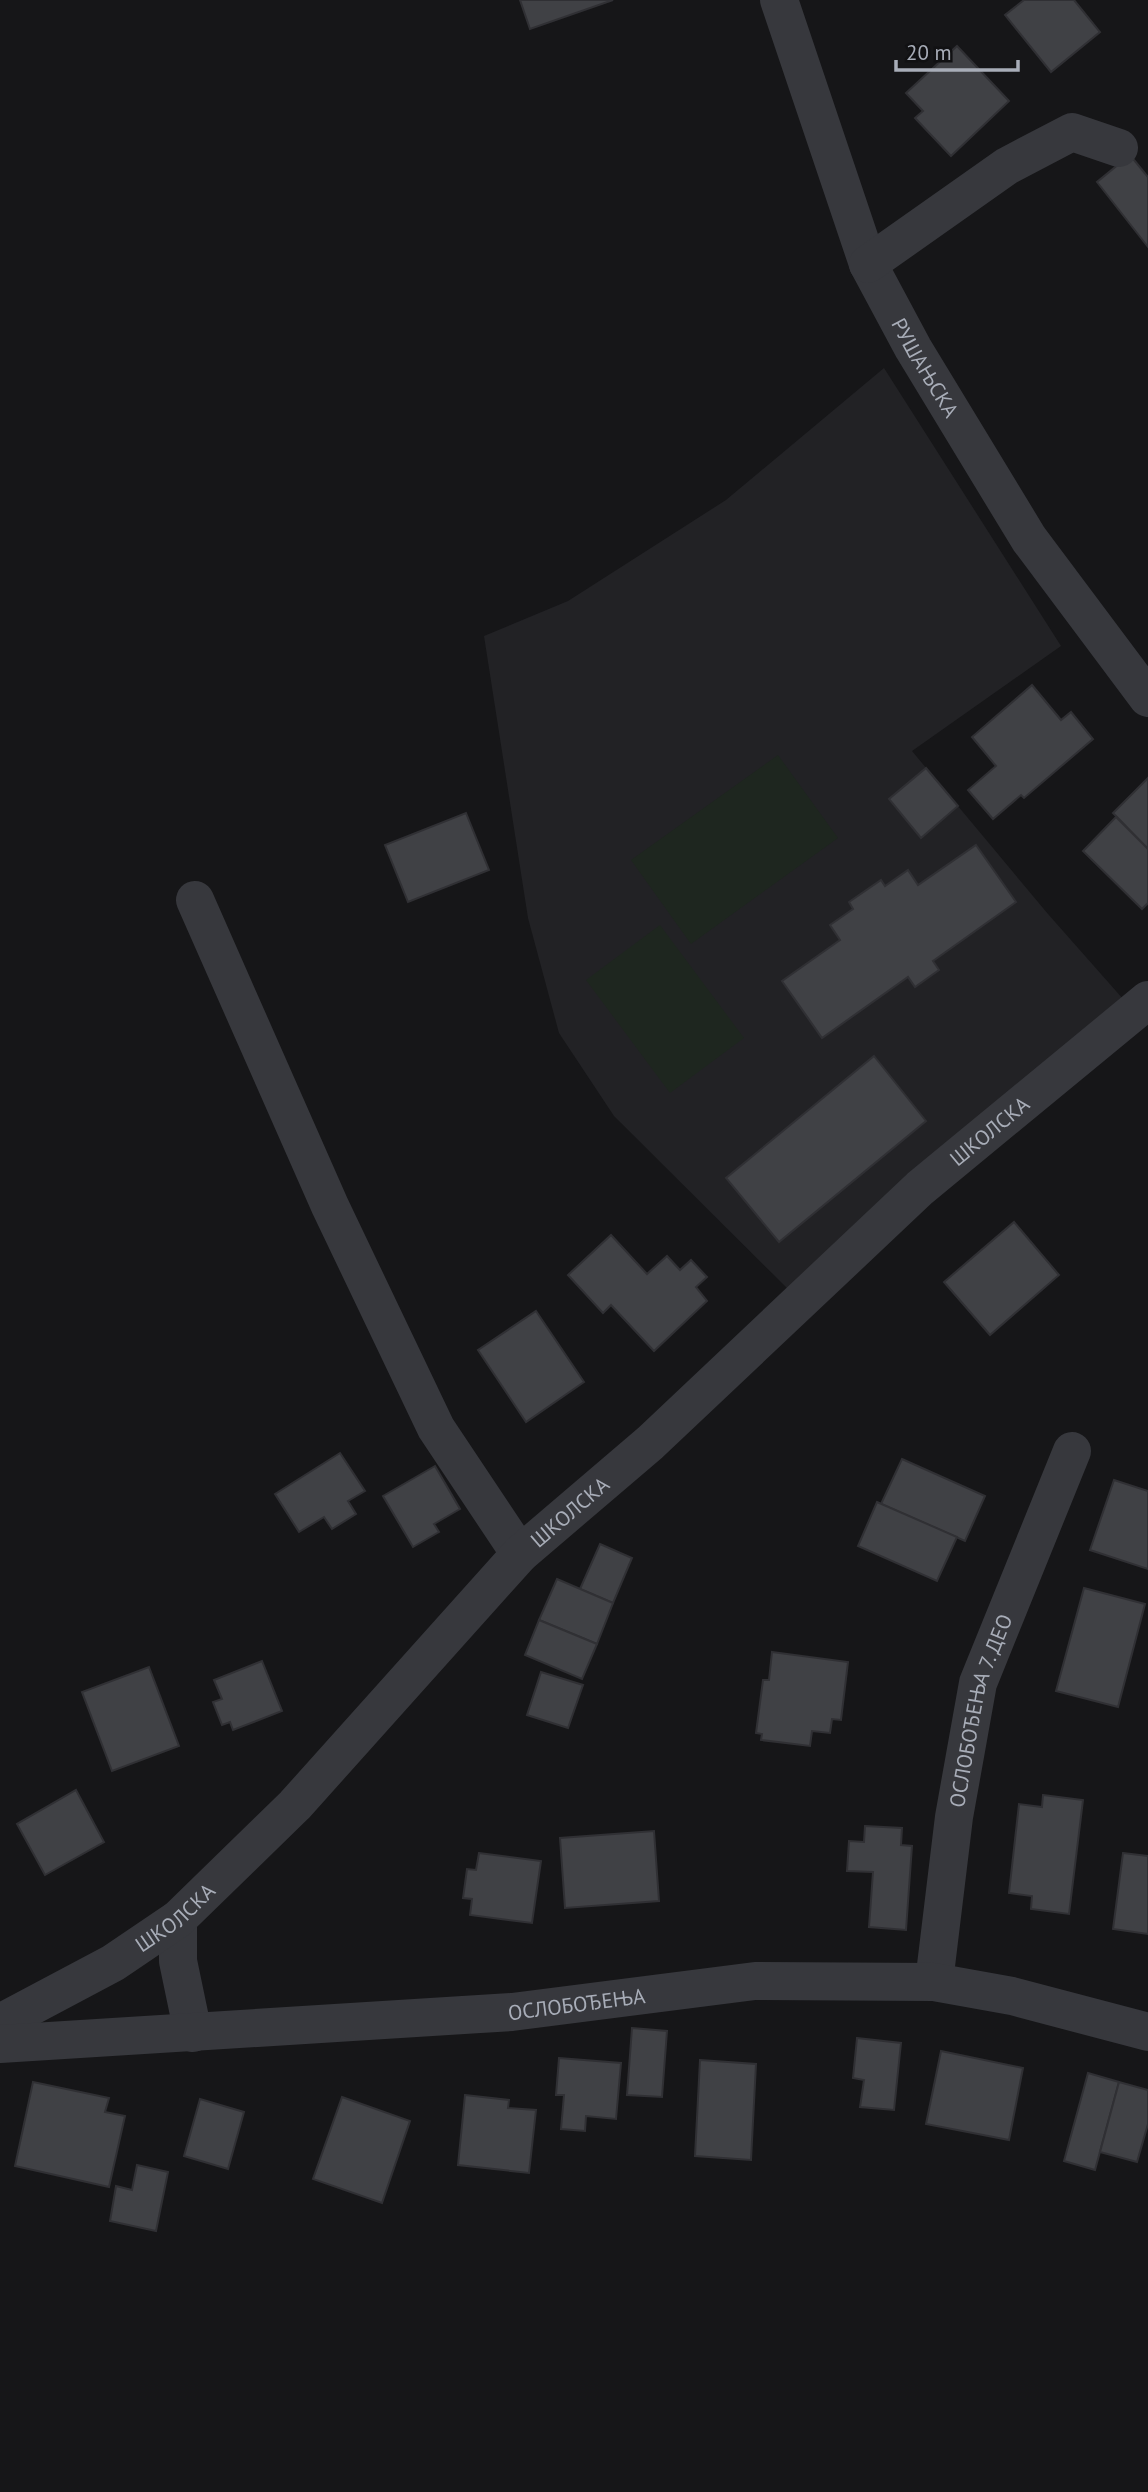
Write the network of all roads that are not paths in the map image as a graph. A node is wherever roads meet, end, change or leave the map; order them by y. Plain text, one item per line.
1 (779, 0) edge
2 (1119, 148) dead end
3 (868, 264) junction
4 (1148, 698) edge
5 (195, 900) dead end
6 (1148, 1000) edge
7 (1072, 1451) dead end
8 (520, 1554) junction
9 (178, 1919) junction
10 (934, 1982) junction
11 (0, 2024) edge
12 (1148, 2032) edge
13 (193, 2033) junction
14 (0, 2044) edge

1 - 3 street, РУШАЊСКА
2 - 3 street
3 - 4 street, РУШАЊСКА
5 - 8 street
6 - 8 street, ШКОЛСКА
7 - 10 street, ОСЛОБОЂЕЊА 7. ДЕО
8 - 9 street, ШКОЛСКА
9 - 11 street, ШКОЛСКА
9 - 13 street
10 - 12 street, ОСЛОБОЂЕЊА
10 - 13 street, ОСЛОБОЂЕЊА
13 - 14 street, ОСЛОБОЂЕЊА

